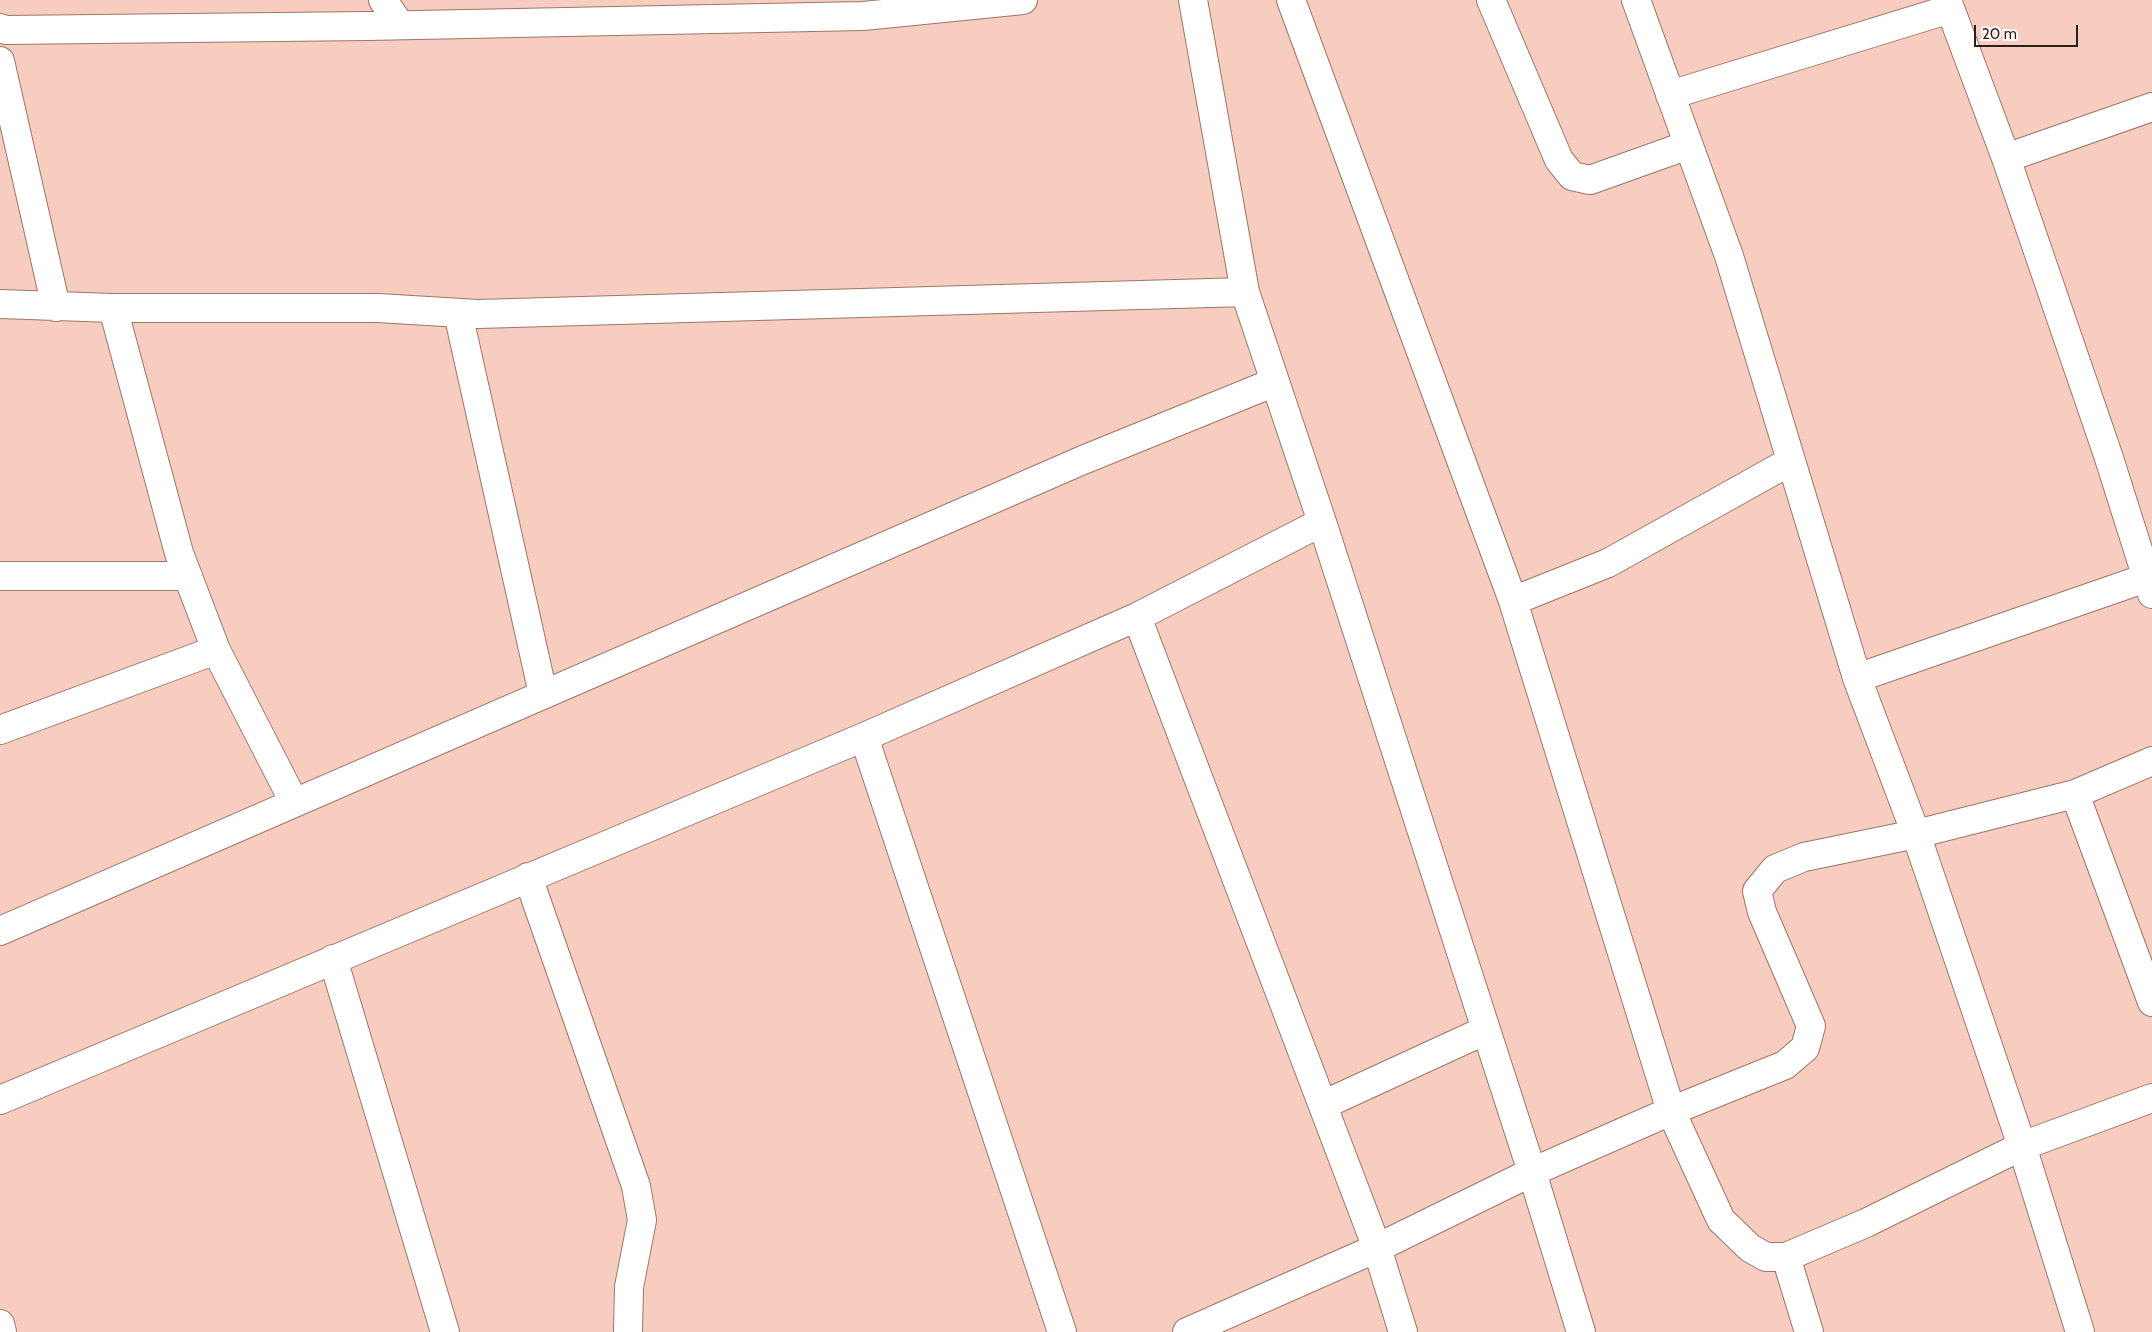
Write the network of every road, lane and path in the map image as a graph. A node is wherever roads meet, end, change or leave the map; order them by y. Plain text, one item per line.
1 (382, 0) edge
2 (1022, 0) edge
3 (1193, 0) edge
4 (1291, 0) edge
5 (1491, 0) edge
6 (1636, 0) edge
7 (1948, 4) edge
8 (861, 8) edge
9 (610, 11) edge
10 (400, 25) junction
11 (0, 28) edge
12 (1, 70) edge
13 (1670, 96) junction
14 (2152, 107) edge
15 (1688, 145) junction
16 (2006, 158) junction
17 (1245, 292) junction
18 (0, 304) edge
19 (56, 307) junction
20 (113, 308) junction
21 (458, 313) junction
22 (1275, 382) junction
23 (1791, 461) junction
24 (1322, 522) junction
25 (0, 576) edge
26 (188, 576) junction
27 (2149, 586) edge
28 (1514, 601) junction
29 (1137, 618) junction
30 (216, 650) junction
31 (1857, 678) junction
32 (543, 694) junction
33 (0, 730) edge
34 (864, 736) junction
35 (2152, 761) edge
36 (2075, 794) junction
37 (294, 802) junction
38 (1916, 834) junction
39 (528, 877) junction
40 (0, 931) edge
41 (333, 959) junction
42 (2152, 1002) edge
43 (1486, 1030) junction
44 (2152, 1098) edge
45 (0, 1100) edge
46 (1323, 1105) junction
47 (1671, 1111) junction
48 (2022, 1146) junction
49 (1532, 1172) junction
50 (1377, 1248) junction
51 (1786, 1257) junction
52 (0, 1324) edge
53 (2, 1332) edge
54 (445, 1332) edge
55 (628, 1332) edge
56 (1062, 1332) edge
57 (1187, 1332) edge
58 (1403, 1332) edge
59 (1581, 1332) edge
60 (1809, 1332) edge
61 (2080, 1332) edge

1 - 10 street
2 - 8 street
3 - 17 street
4 - 28 street
5 - 15 street
6 - 13 street
7 - 13 street
7 - 16 street
8 - 9 street
9 - 10 street
10 - 11 street
12 - 19 street
13 - 15 street
14 - 16 street
15 - 23 street
16 - 27 street
17 - 21 street
17 - 22 street
18 - 19 street
19 - 20 street
20 - 21 street
20 - 26 street
21 - 32 street
22 - 24 street
22 - 32 street
23 - 28 street
23 - 31 street
24 - 29 street
24 - 43 street
25 - 26 street
26 - 30 street
27 - 31 street
28 - 47 street
29 - 34 street
29 - 46 street
30 - 33 street
30 - 37 street
31 - 38 street
32 - 37 street
34 - 39 street
34 - 56 street
35 - 36 street
36 - 38 street
36 - 42 street
37 - 40 street
38 - 47 street
38 - 48 street
39 - 41 street
39 - 55 street
41 - 45 street
41 - 54 street
43 - 46 street
43 - 49 street
44 - 48 street
46 - 50 street
47 - 49 street
47 - 51 street
48 - 51 street
48 - 61 street
49 - 50 street
49 - 59 street
50 - 57 street
50 - 58 street
51 - 60 street
52 - 53 street

